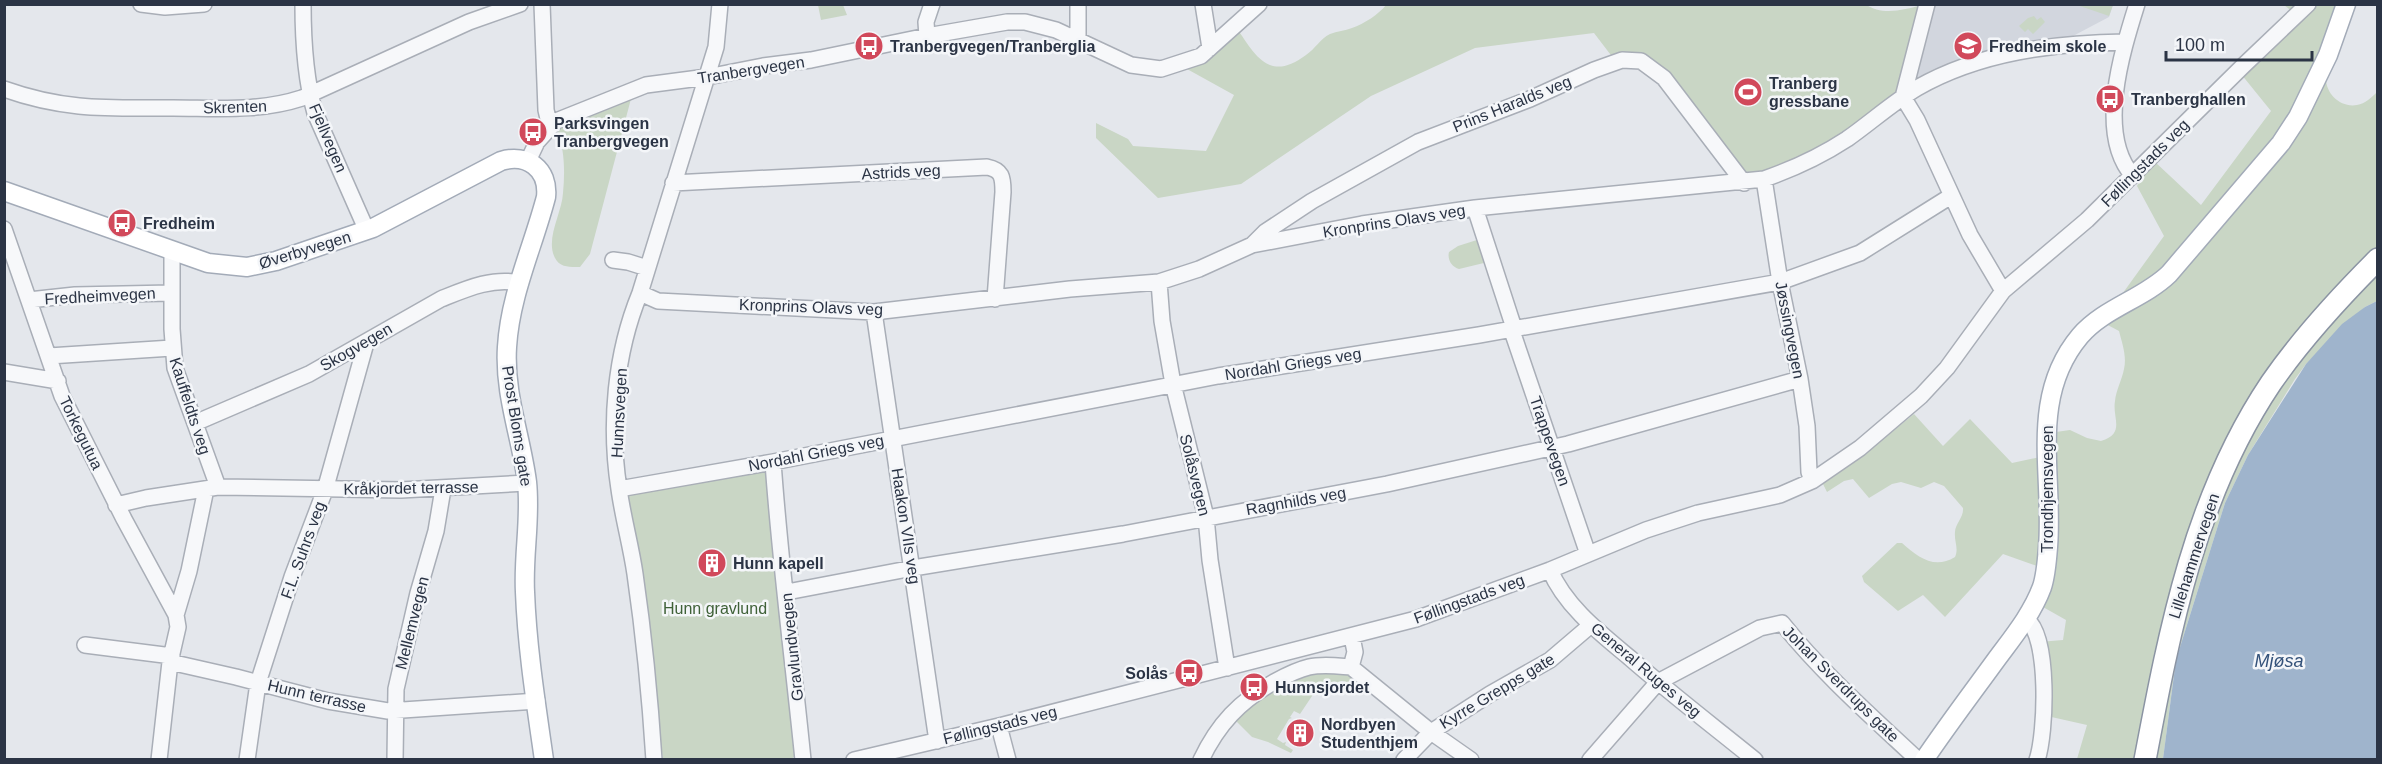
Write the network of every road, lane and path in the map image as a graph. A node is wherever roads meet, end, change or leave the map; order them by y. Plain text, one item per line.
1 (141, 4) edge
2 (204, 4) edge
3 (303, 4) edge
4 (520, 4) edge
5 (542, 4) edge
6 (720, 4) edge
7 (932, 4) edge
8 (1078, 4) edge
9 (1203, 4) edge
10 (1259, 4) edge
11 (1927, 4) edge
12 (2137, 4) edge
13 (2308, 4) edge
14 (2346, 4) edge
15 (927, 36) junction
16 (1078, 39) junction
17 (2125, 42) junction
18 (1210, 48) junction
19 (707, 77) junction
20 (4, 89) edge
21 (310, 94) junction
22 (1903, 97) junction
23 (550, 127) junction
24 (528, 161) junction
25 (2133, 176) junction
26 (1764, 179) junction
27 (673, 183) junction
28 (1744, 183) junction
29 (4, 191) edge
30 (1952, 196) junction
31 (1475, 208) junction
32 (4, 229) edge
33 (367, 231) junction
34 (1252, 245) junction
35 (172, 250) junction
36 (2378, 259) edge
37 (614, 260) dead end
38 (647, 268) junction
39 (1160, 282) junction
40 (1780, 282) junction
41 (519, 283) junction
42 (2003, 291) junction
43 (640, 292) junction
44 (171, 293) junction
45 (995, 299) junction
46 (29, 300) junction
47 (874, 312) junction
48 (1512, 328) junction
49 (366, 343) junction
50 (172, 348) junction
51 (49, 356) junction
52 (4, 372) edge
53 (1800, 379) junction
54 (58, 381) junction
55 (1173, 384) junction
56 (195, 423) junction
57 (893, 439) junction
58 (1552, 447) junction
59 (773, 462) junction
60 (1812, 481) junction
61 (527, 483) junction
62 (212, 488) junction
63 (443, 489) junction
64 (619, 489) junction
65 (325, 490) junction
66 (116, 505) junction
67 (1206, 517) junction
68 (1588, 554) junction
69 (913, 568) junction
70 (1550, 570) junction
71 (787, 592) junction
72 (2026, 619) junction
73 (177, 621) junction
74 (1591, 625) junction
75 (1352, 637) junction
76 (85, 645) dead end
77 (171, 659) junction
78 (1351, 667) junction
79 (1227, 668) junction
80 (1658, 682) junction
81 (258, 683) junction
82 (537, 701) junction
83 (396, 711) junction
84 (999, 726) junction
85 (1431, 732) junction
86 (937, 741) junction
87 (159, 759) edge
88 (247, 759) edge
89 (395, 759) edge
90 (544, 759) edge
91 (654, 759) edge
92 (803, 759) edge
93 (854, 759) edge
94 (1008, 759) edge
95 (1201, 759) edge
96 (1404, 759) edge
97 (1471, 759) edge
98 (1590, 759) edge
99 (1754, 759) edge
100 (1918, 759) edge
101 (1924, 759) edge
102 (2037, 759) edge
103 (2145, 759) edge

1 - 2 street
3 - 21 street, Fjellvegen
4 - 21 street, Skrenten
5 - 23 street
6 - 19 street, Hunnsvegen
7 - 15 street
8 - 16 street
9 - 18 street
10 - 18 street, Tranbergvegen
11 - 22 street
12 - 17 street
13 - 25 street, Føllingstads veg
14 - 72 main road, Trondhjemsvegen
15 - 16 street, Tranbergvegen
15 - 19 street, Tranbergvegen
16 - 18 street, Tranbergvegen
17 - 22 street, Kronprins Olavs veg
17 - 25 street
19 - 23 street, Tranbergvegen
19 - 27 street, Hunnsvegen
20 - 21 street, Skrenten
21 - 33 street, Fjellvegen
22 - 26 street, Kronprins Olavs veg
22 - 30 street
23 - 24 street
24 - 33 main road, Øverbyvegen
24 - 41 main road, Prost Bloms gate
25 - 42 street, Føllingstads veg
26 - 28 street, Kronprins Olavs veg
26 - 40 street, Jøssingvegen
27 - 38 street, Hunnsvegen
27 - 45 street, Astrids veg
28 - 31 street, Kronprins Olavs veg
28 - 34 street, Prins Haralds veg
29 - 35 main road, Øverbyvegen
30 - 40 street, Nordahl Griegs veg
30 - 42 street
31 - 34 street, Kronprins Olavs veg
31 - 48 street, Trappevegen
32 - 46 street, Torkegutua
33 - 35 main road, Øverbyvegen
34 - 39 street, Kronprins Olavs veg
35 - 44 street, Kauffeldts veg
36 - 103 highway, Lillehammervegen
37 - 38 street
38 - 43 street, Hunnsvegen
39 - 45 street, Kronprins Olavs veg
39 - 55 street, Solåsvegen
40 - 48 street, Nordahl Griegs veg
40 - 53 street, Jøssingvegen
41 - 49 street, Skogvegen
41 - 61 main road, Prost Bloms gate
42 - 60 street, Føllingstads veg
43 - 47 street, Kronprins Olavs veg
43 - 64 street, Hunnsvegen
44 - 46 street, Fredheimvegen
44 - 50 street, Kauffeldts veg
45 - 47 street, Kronprins Olavs veg
46 - 51 street, Torkegutua
47 - 57 street, Haakon VIIs veg
48 - 55 street, Nordahl Griegs veg
48 - 58 street, Trappevegen
49 - 56 street, Skogvegen
49 - 65 street, F.L. Suhrs veg
50 - 51 street
50 - 56 street, Kauffeldts veg
51 - 54 street, Torkegutua
52 - 54 street
53 - 58 street, Ragnhilds veg
53 - 60 street, Jøssingvegen
54 - 66 street, Torkegutua
55 - 57 street, Nordahl Griegs veg
55 - 67 street, Solåsvegen
56 - 62 street, Kauffeldts veg
57 - 59 street, Nordahl Griegs veg
57 - 69 street, Haakon VIIs veg
58 - 67 street, Ragnhilds veg
58 - 68 street, Trappevegen
59 - 64 street, Nordahl Griegs veg
59 - 71 street, Gravlundvegen
60 - 68 street, Føllingstads veg
61 - 63 street, Kråkjordet terrasse
61 - 82 main road, Prost Bloms gate
62 - 65 street, Kråkjordet terrasse
62 - 66 street, Kråkjordet terrasse
62 - 73 street
63 - 65 street, Kråkjordet terrasse
63 - 83 street, Mellemvegen
64 - 91 street, Hunnsvegen
65 - 81 street, F.L. Suhrs veg
66 - 73 street, Torkegutua
67 - 69 street, Ragnhilds veg
67 - 79 street, Solåsvegen
68 - 70 street, Føllingstads veg
69 - 71 street, Ragnhilds veg
69 - 86 street, Haakon VIIs veg
70 - 74 street, General Ruges veg
70 - 75 street, Føllingstads veg
71 - 92 street, Gravlundvegen
72 - 101 main road, Trondhjemsvegen
72 - 102 street
73 - 77 street
74 - 80 street, General Ruges veg
74 - 85 street, Kyrre Grepps gate
75 - 78 street
75 - 79 street, Føllingstads veg
76 - 77 street, Hunn terrasse
77 - 81 street, Hunn terrasse
77 - 87 street
78 - 85 street
78 - 95 street
79 - 84 street, Føllingstads veg
80 - 98 street, Johan Sverdrups gate
80 - 99 street, General Ruges veg
80 - 100 street, Johan Sverdrups gate
81 - 83 street, Hunn terrasse
81 - 88 street, F.L. Suhrs veg
82 - 83 street, Hunn terrasse
82 - 90 main road, Prost Bloms gate
83 - 89 street, Mellemvegen
84 - 86 street, Føllingstads veg
84 - 94 street
85 - 96 street, Kyrre Grepps gate
85 - 97 street
86 - 93 street, Føllingstads veg

